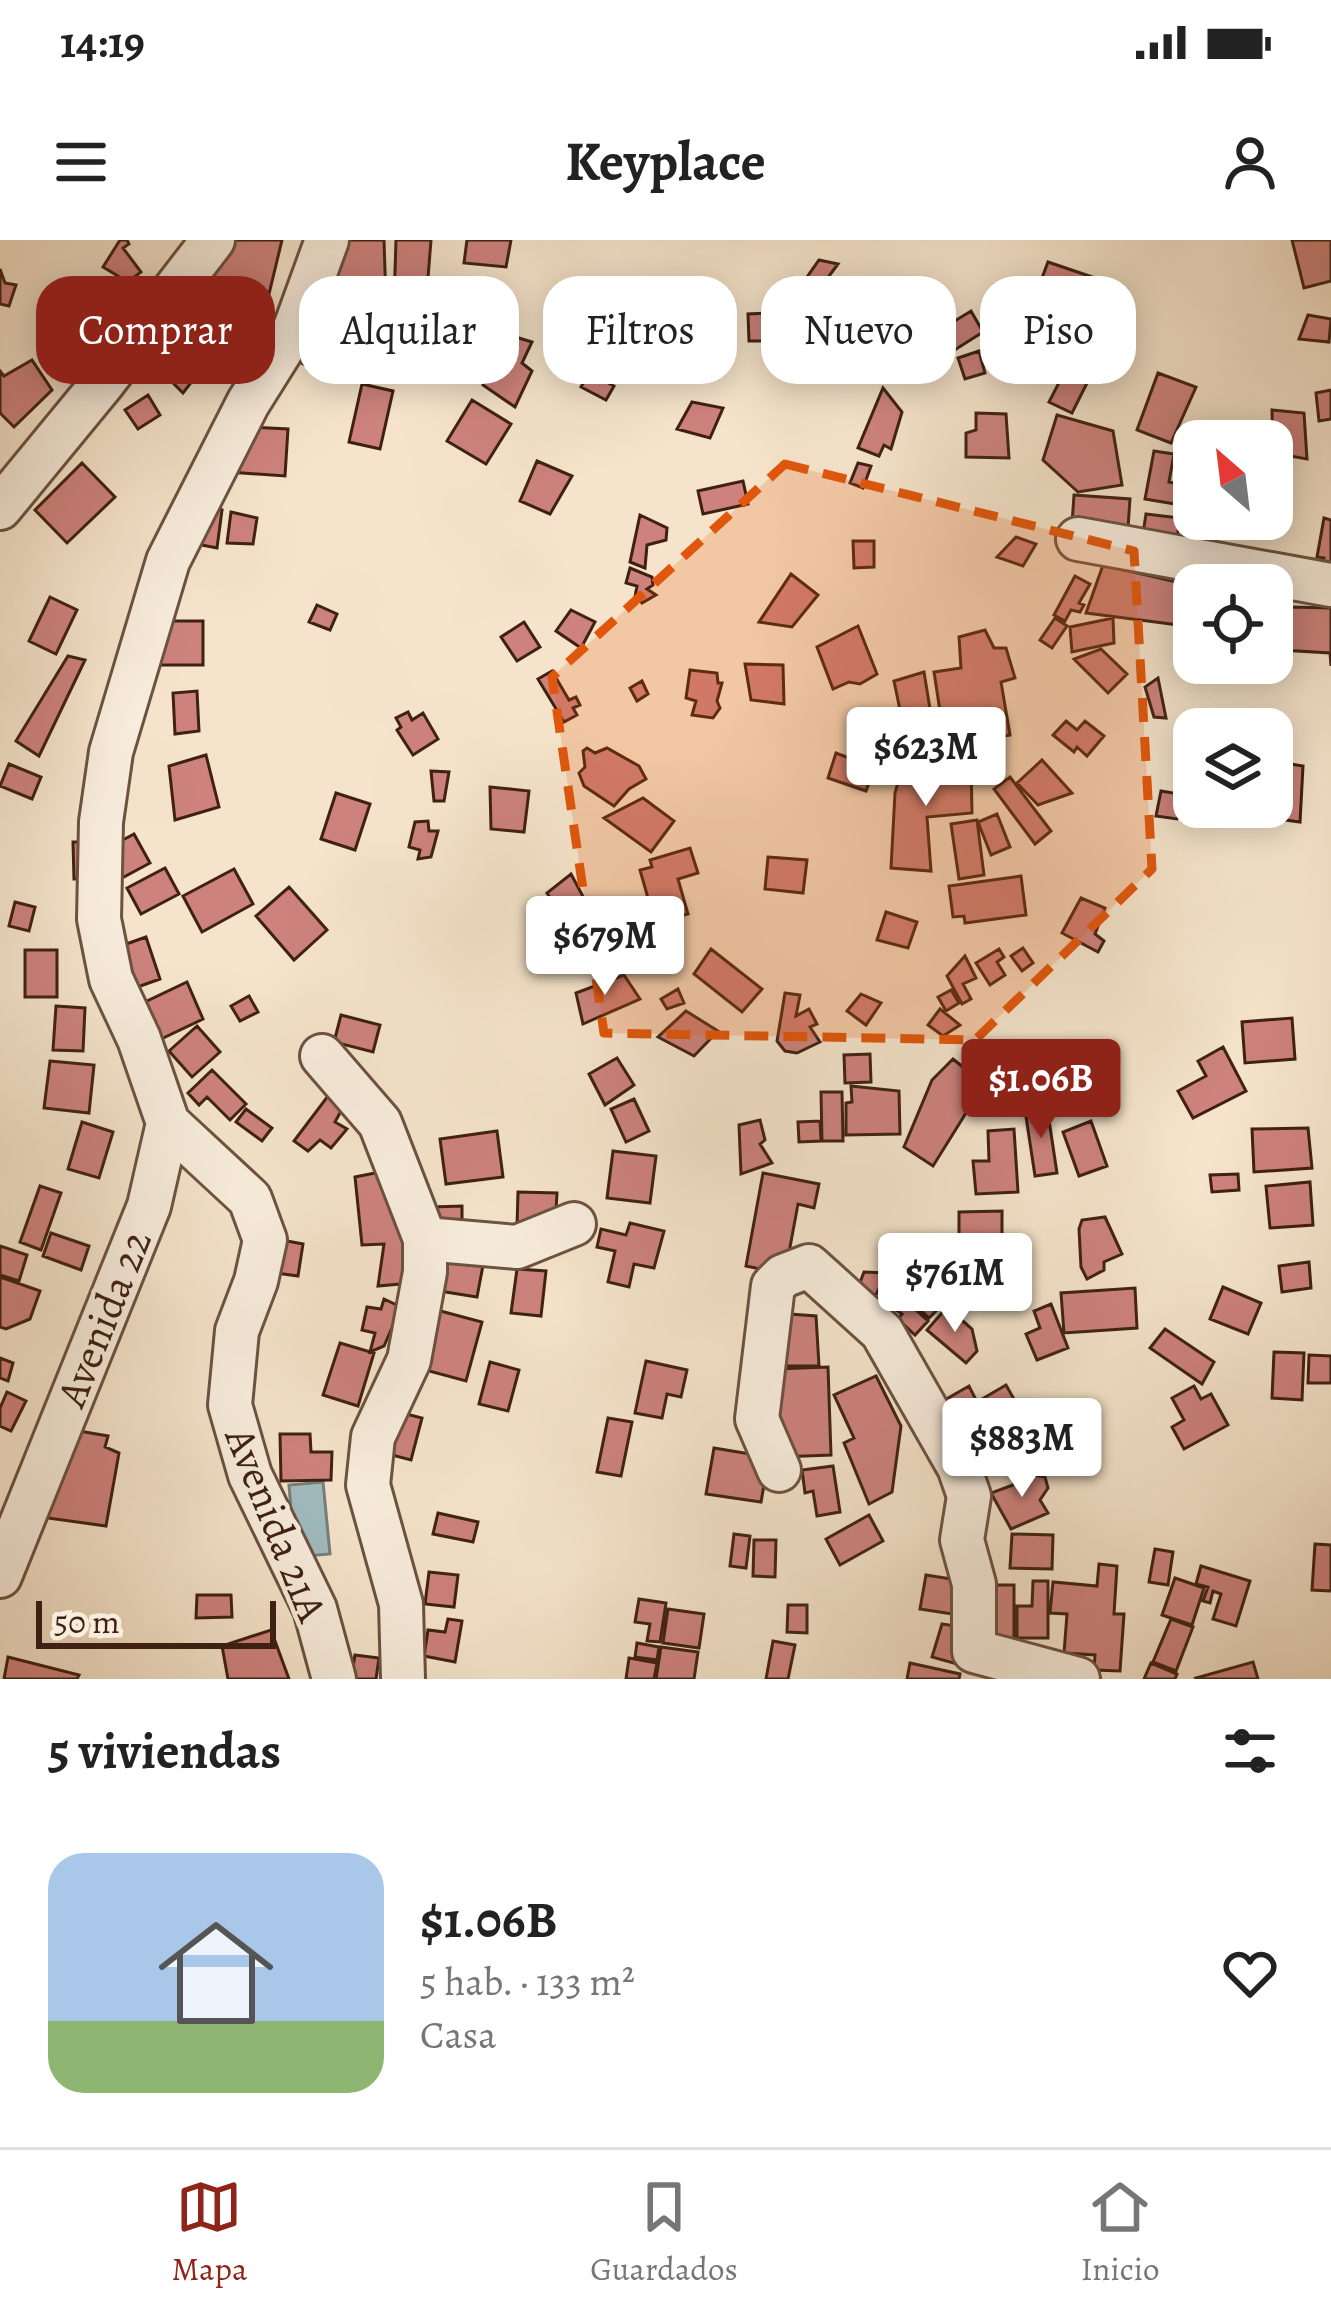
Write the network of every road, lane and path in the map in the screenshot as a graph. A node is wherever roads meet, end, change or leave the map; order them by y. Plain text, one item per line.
1 (213, 240) edge
2 (327, 240) edge
3 (0, 508) edge
4 (1078, 539) dead end
5 (1331, 585) edge
6 (322, 1056) dead end
7 (168, 1123) junction
8 (574, 1224) dead end
9 (425, 1239) junction
10 (779, 1470) dead end
11 (0, 1576) edge
12 (334, 1679) edge
13 (404, 1679) edge
14 (1078, 1679) edge

1 - 3 street
2 - 7 street
4 - 5 street
6 - 9 street
7 - 11 street, Avenida 22
7 - 12 street, Avenida 21A
8 - 9 street
9 - 13 street
10 - 14 street

